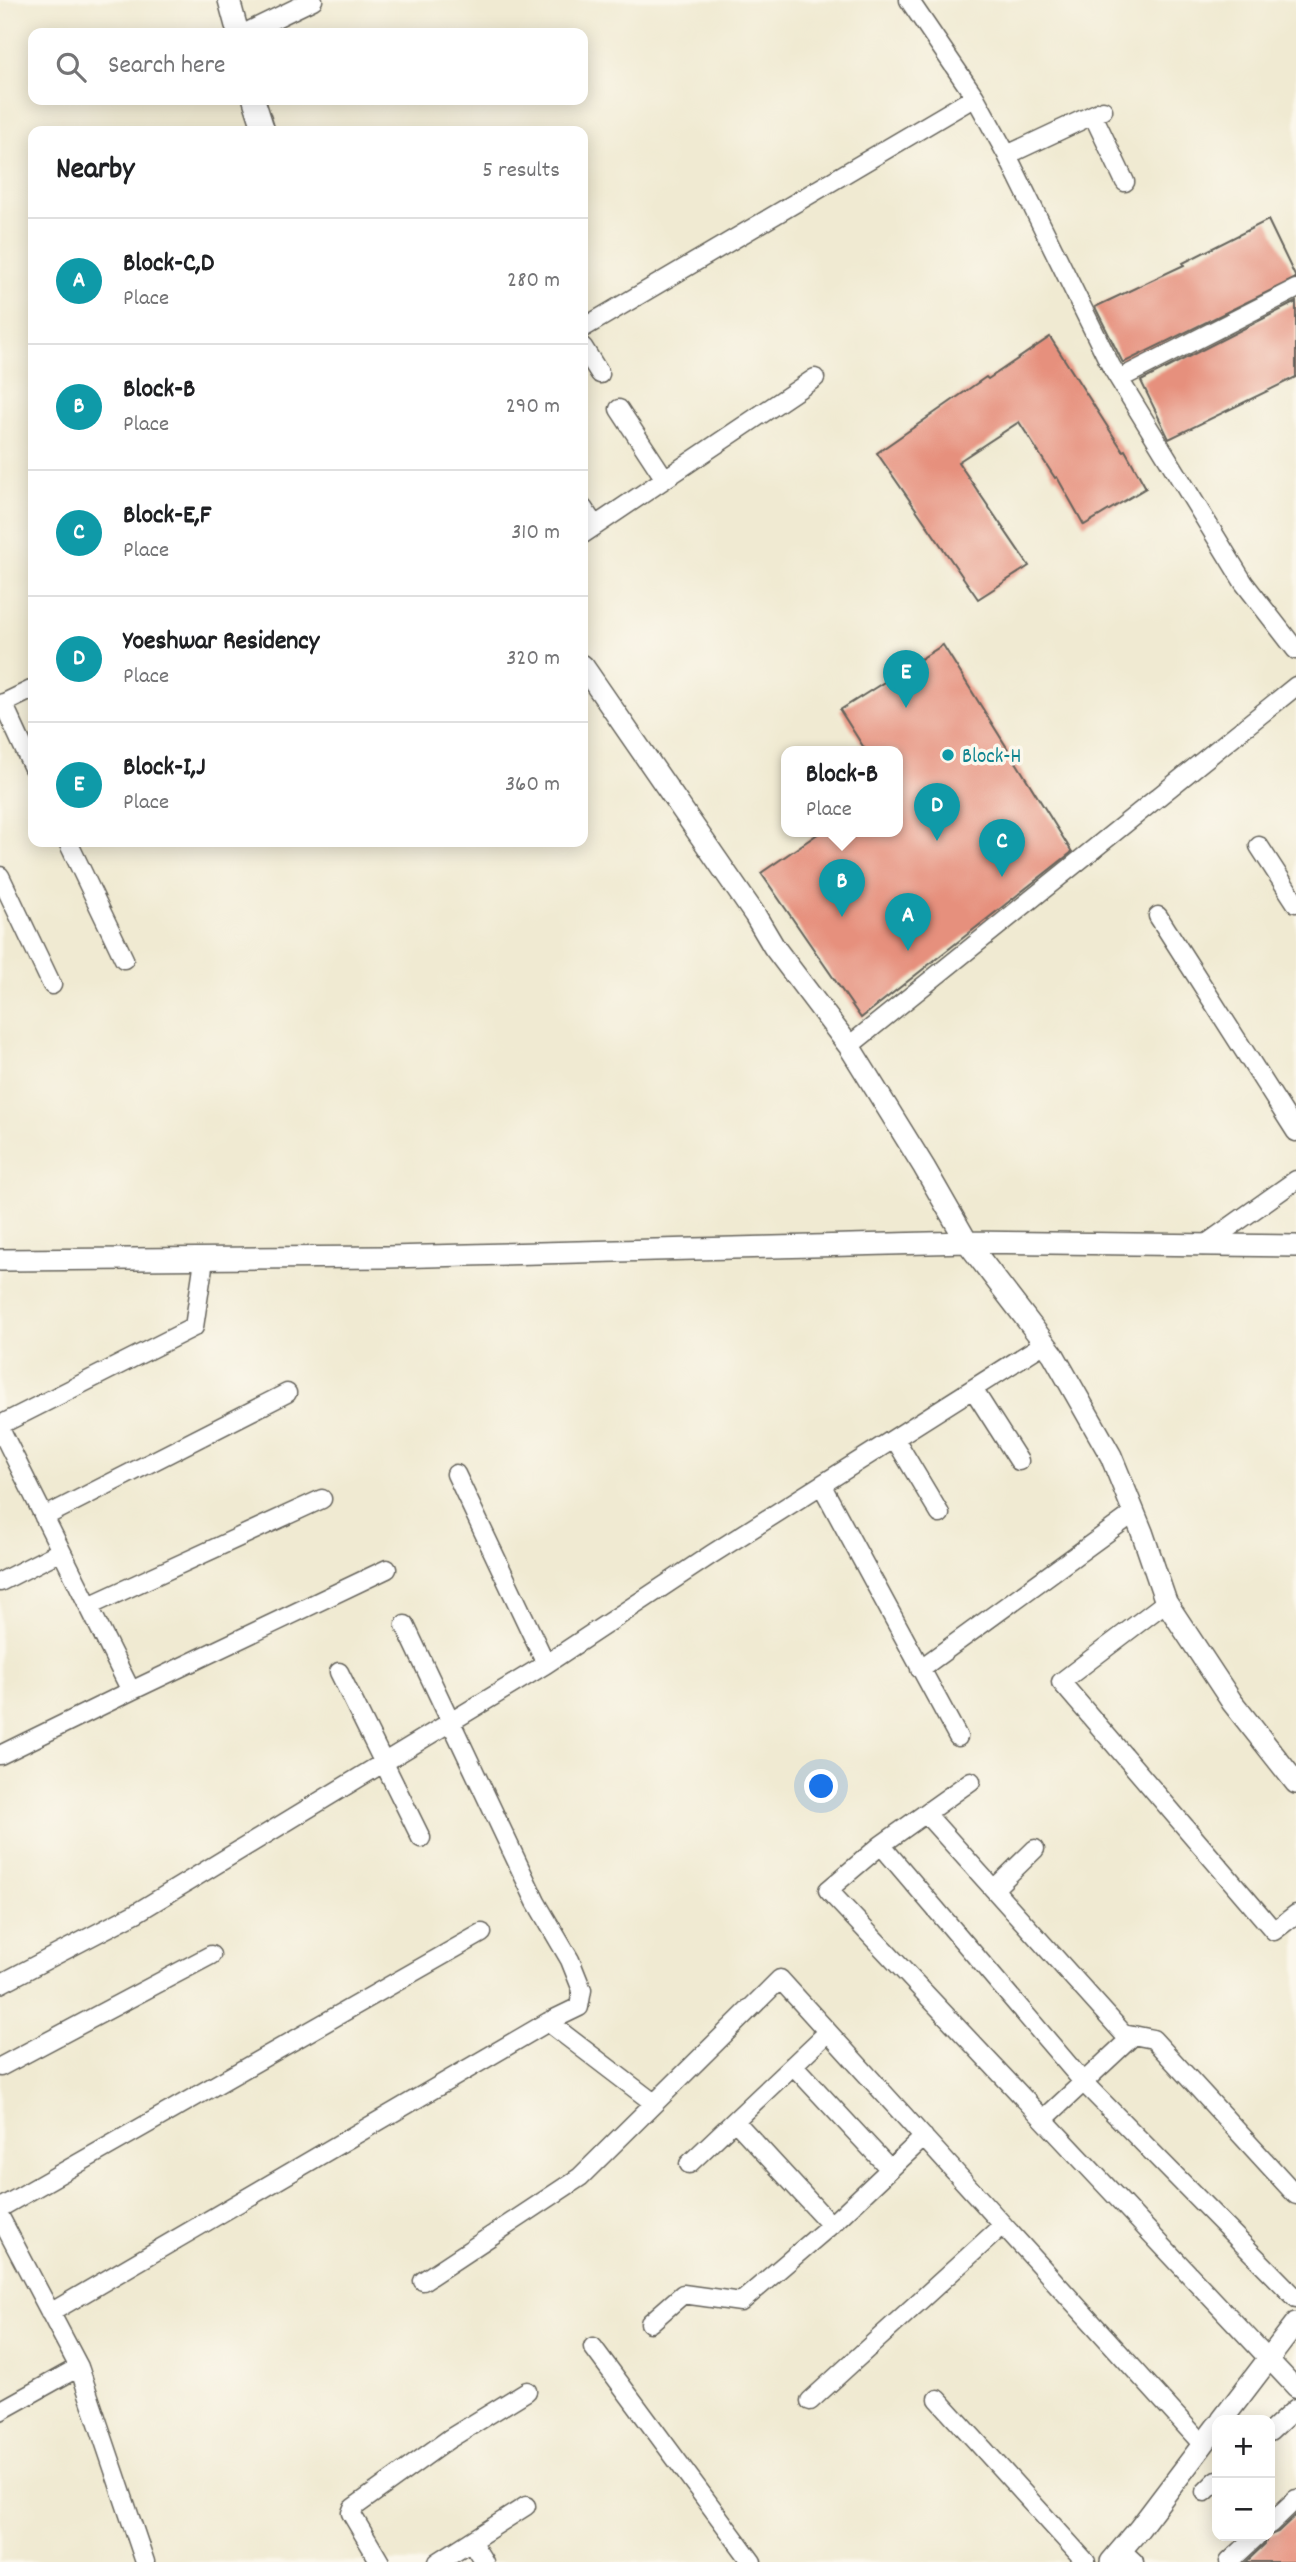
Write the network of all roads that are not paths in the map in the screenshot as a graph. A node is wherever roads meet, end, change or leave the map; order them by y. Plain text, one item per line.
1 (229, 0) edge
2 (313, 0) edge
3 (909, 0) edge
4 (237, 28) edge
5 (255, 28) edge
6 (975, 97) junction
7 (256, 105) edge
8 (262, 126) edge
9 (1007, 155) junction
10 (1125, 182) dead end
11 (1296, 289) edge
12 (588, 325) edge
13 (588, 355) edge
14 (600, 374) dead end
15 (815, 379) dead end
16 (1119, 379) junction
17 (619, 409) dead end
18 (665, 480) junction
19 (589, 530) edge
20 (1296, 650) edge
21 (588, 673) edge
22 (1296, 686) edge
23 (28, 692) edge
24 (1, 704) edge
25 (28, 758) edge
26 (1259, 846) dead end
27 (70, 847) edge
28 (0, 876) edge
29 (1296, 903) edge
30 (1157, 916) dead end
31 (124, 959) dead end
32 (52, 985) dead end
33 (849, 1046) junction
34 (1296, 1132) edge
35 (1296, 1180) edge
36 (967, 1242) junction
37 (1203, 1246) junction
38 (1296, 1246) edge
39 (204, 1260) junction
40 (0, 1261) edge
41 (1045, 1343) junction
42 (973, 1389) junction
43 (287, 1393) dead end
44 (0, 1426) edge
45 (895, 1439) junction
46 (7, 1460) edge
47 (1019, 1461) dead end
48 (456, 1474) dead end
49 (821, 1486) junction
50 (322, 1499) dead end
51 (1134, 1513) junction
52 (940, 1514) dead end
53 (44, 1517) junction
54 (61, 1551) junction
55 (387, 1569) dead end
56 (0, 1582) edge
57 (1166, 1602) junction
58 (89, 1606) junction
59 (405, 1625) dead end
60 (546, 1664) junction
61 (920, 1669) junction
62 (339, 1672) dead end
63 (131, 1691) junction
64 (451, 1720) junction
65 (958, 1737) dead end
66 (0, 1755) edge
67 (383, 1761) junction
68 (971, 1781) dead end
69 (1296, 1783) edge
70 (927, 1815) junction
71 (421, 1838) dead end
72 (881, 1845) junction
73 (1035, 1849) dead end
74 (994, 1889) junction
75 (1296, 1914) edge
76 (482, 1933) dead end
77 (211, 1955) dead end
78 (0, 1984) edge
79 (548, 2022) junction
80 (828, 2032) junction
81 (1134, 2035) junction
82 (793, 2065) junction
83 (0, 2067) edge
84 (1084, 2083) junction
85 (654, 2103) junction
86 (1044, 2119) junction
87 (735, 2121) junction
88 (924, 2137) junction
89 (689, 2164) dead end
90 (890, 2169) junction
91 (1296, 2195) edge
92 (0, 2208) edge
93 (0, 2217) edge
94 (831, 2225) junction
95 (1003, 2225) junction
96 (423, 2281) dead end
97 (1296, 2298) edge
98 (50, 2313) junction
99 (650, 2323) dead end
100 (1296, 2323) edge
101 (593, 2347) dead end
102 (1282, 2351) edge
103 (79, 2367) junction
104 (1296, 2388) edge
105 (527, 2391) dead end
106 (938, 2399) dead end
107 (810, 2401) dead end
108 (1296, 2408) edge
109 (0, 2412) edge
110 (1226, 2415) edge
111 (1275, 2427) edge
112 (1212, 2433) edge
113 (1203, 2445) junction
114 (1296, 2499) edge
115 (526, 2506) dead end
116 (1275, 2519) edge
117 (471, 2541) junction
118 (1252, 2541) edge
119 (1122, 2558) edge
120 (145, 2562) edge
121 (380, 2562) edge
122 (438, 2562) edge
123 (484, 2562) edge
124 (752, 2562) edge
125 (1086, 2562) edge
126 (1229, 2562) edge

1 - 4 street
2 - 5 street
3 - 6 street
6 - 9 street
6 - 12 street
7 - 8 street
9 - 10 street
9 - 16 street
11 - 16 street
13 - 14 street
15 - 18 street
16 - 20 street
17 - 18 street
18 - 19 street
21 - 33 street
22 - 33 street
23 - 24 street
24 - 25 street
26 - 29 street
27 - 31 street
28 - 32 street
30 - 34 street
33 - 36 street
35 - 37 street
36 - 37 street
36 - 39 street
36 - 41 street
37 - 38 street
39 - 40 street
39 - 44 street
41 - 42 street
41 - 51 street
42 - 45 street
42 - 47 street
43 - 53 street
44 - 46 street
45 - 49 street
45 - 52 street
46 - 53 street
48 - 60 street
49 - 60 street
49 - 61 street
50 - 58 street
51 - 57 street
51 - 61 street
53 - 54 street
54 - 56 street
54 - 58 street
55 - 63 street
57 - 69 street
57 - 75 street
58 - 63 street
59 - 64 street
60 - 64 street
61 - 65 street
62 - 67 street
63 - 66 street
64 - 67 street
64 - 79 street
67 - 71 street
67 - 78 street
68 - 70 street
70 - 72 street
70 - 74 street
72 - 84 street
72 - 86 street
73 - 74 street
74 - 81 street
76 - 92 street
77 - 83 street
79 - 85 street
79 - 98 street
80 - 82 street
80 - 85 street
80 - 88 street
81 - 84 street
81 - 91 street
82 - 87 street
82 - 90 street
84 - 86 street
84 - 97 street
85 - 96 street
86 - 102 street
87 - 89 street
87 - 94 street
88 - 90 street
88 - 95 street
90 - 94 street
93 - 98 street
94 - 99 street
95 - 107 street
95 - 113 street
98 - 103 street
100 - 102 street
101 - 124 street
102 - 104 street
102 - 110 street
103 - 109 street
103 - 120 street
105 - 121 street
106 - 125 street
108 - 111 street
112 - 113 street
113 - 119 street
114 - 116 street
115 - 117 street
117 - 122 street
117 - 123 street
118 - 126 street

